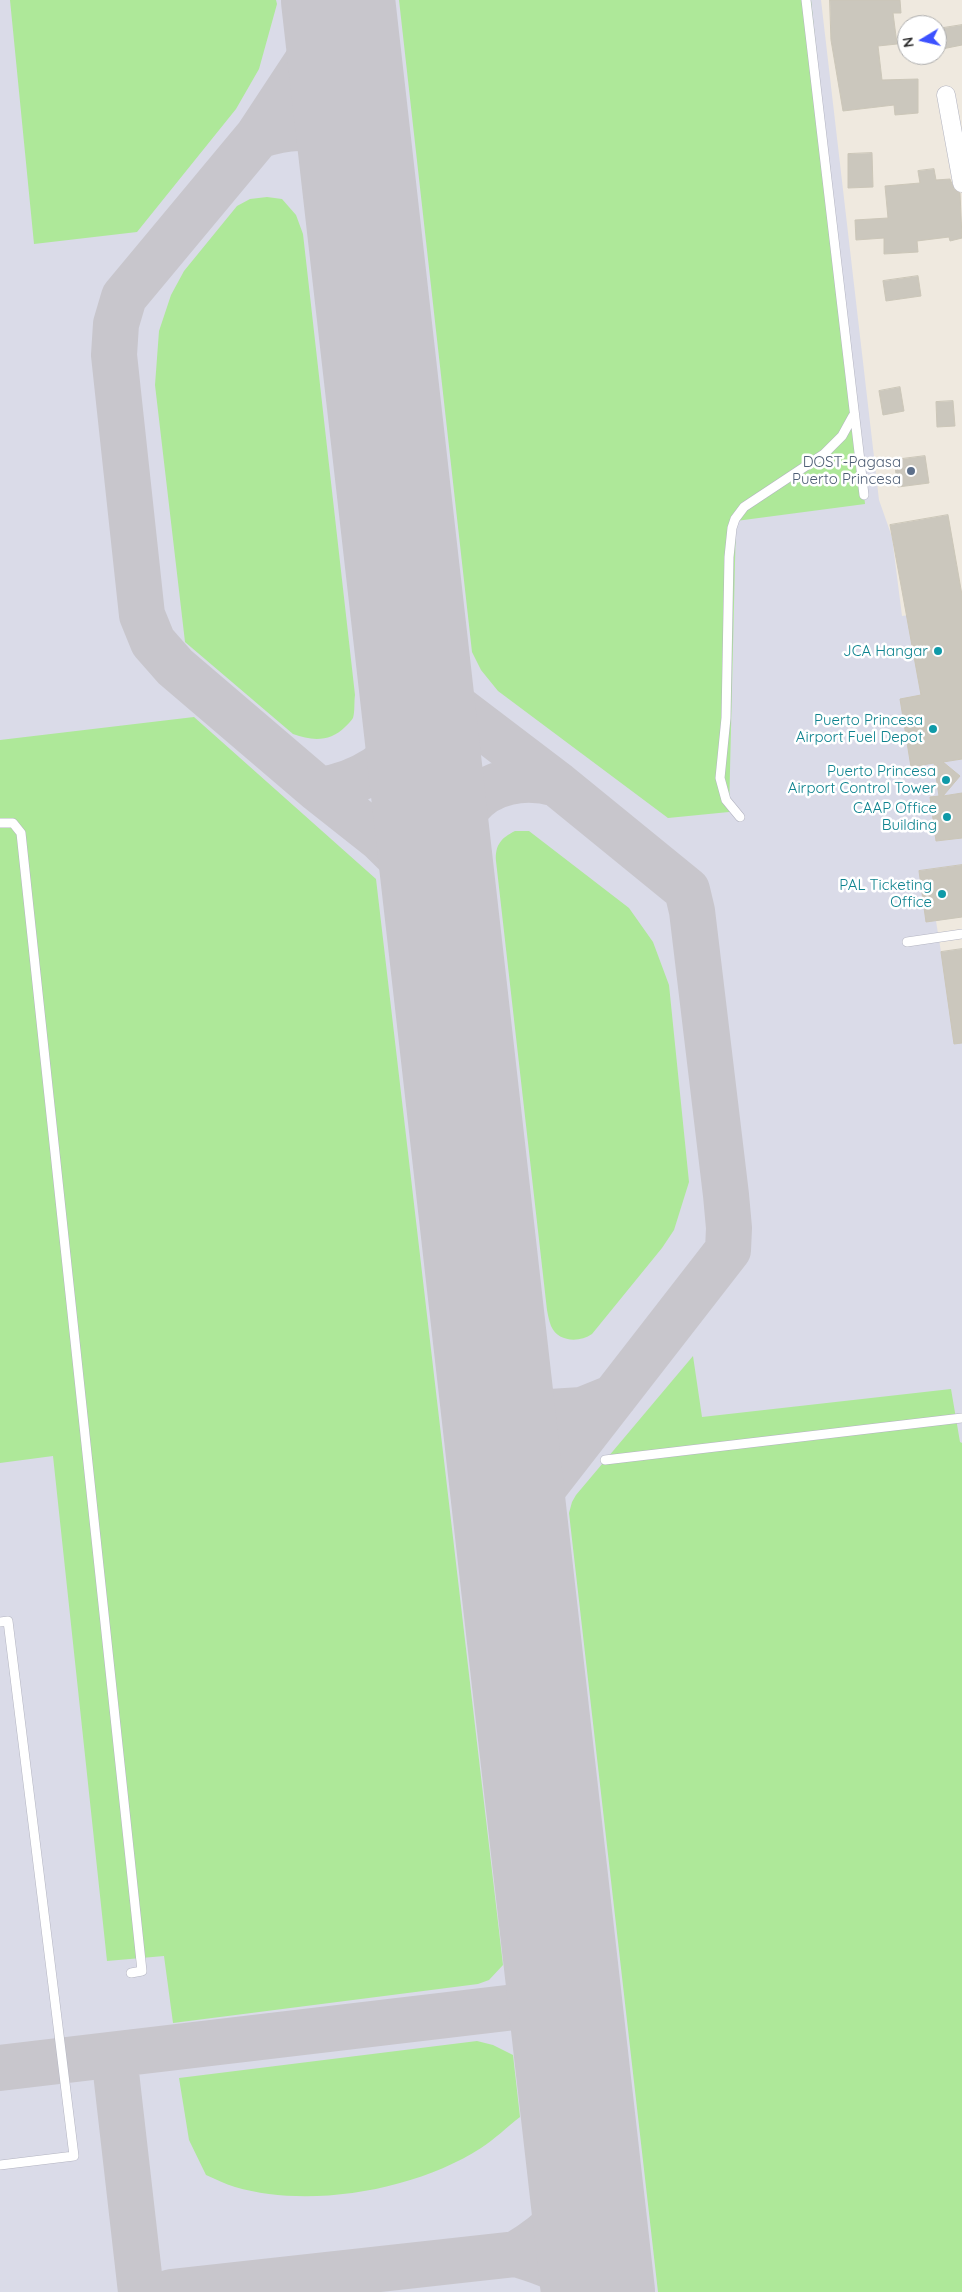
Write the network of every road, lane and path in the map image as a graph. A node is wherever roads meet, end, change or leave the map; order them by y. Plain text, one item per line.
1 (806, 0) edge
2 (946, 95) dead end
3 (962, 183) edge
4 (853, 416) junction
5 (864, 495) dead end
6 (740, 816) dead end
7 (0, 823) edge
8 (962, 934) edge
9 (907, 942) dead end
10 (962, 1418) edge
11 (605, 1460) dead end
12 (0, 1622) edge
13 (131, 1973) dead end
14 (0, 2165) edge

1 - 4 lane
2 - 3 street
4 - 5 lane
4 - 6 lane
7 - 13 lane
8 - 9 lane
10 - 11 lane
12 - 14 lane

